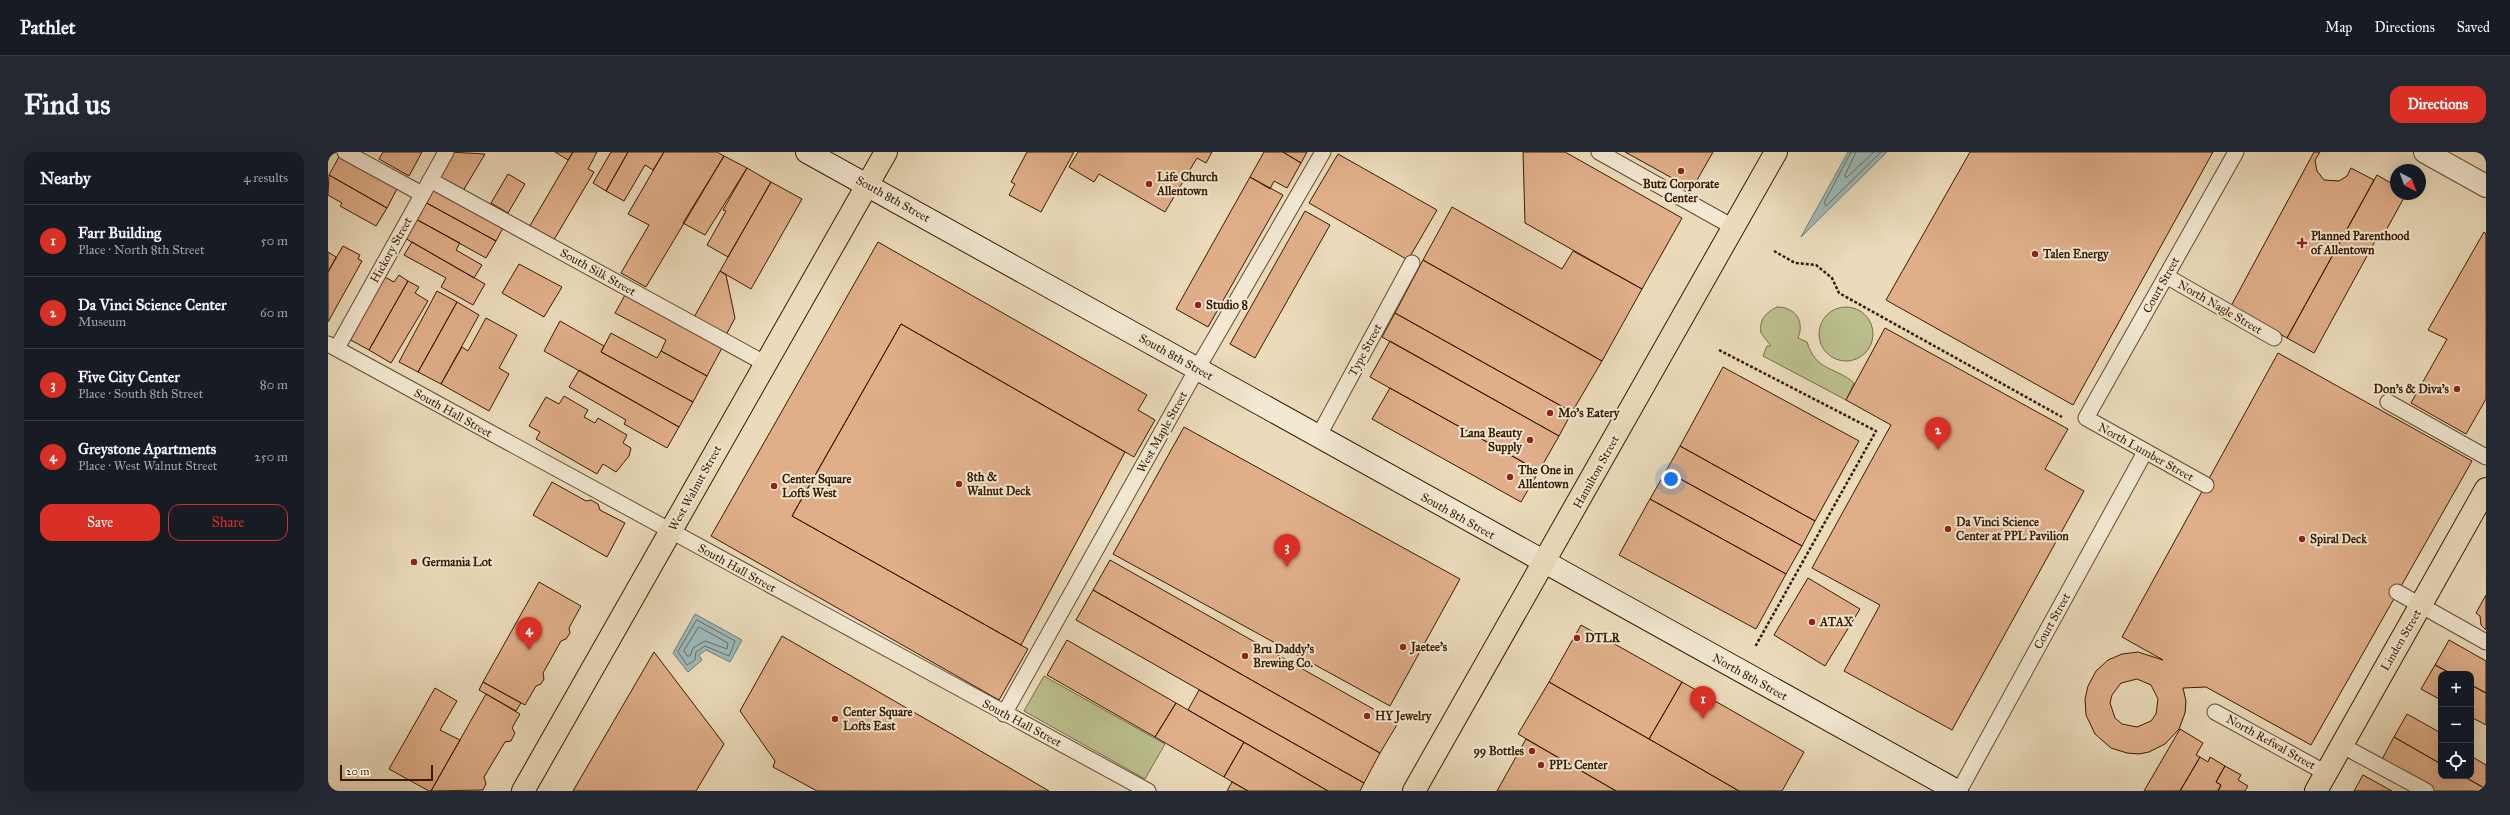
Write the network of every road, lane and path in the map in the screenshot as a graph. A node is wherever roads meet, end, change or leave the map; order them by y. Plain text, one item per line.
1 (345, 152) edge
2 (446, 152) edge
3 (807, 152) edge
4 (886, 152) edge
5 (1323, 152) edge
6 (1598, 152) edge
7 (1776, 152) edge
8 (2236, 152) edge
9 (2426, 152) edge
10 (430, 180) junction
11 (867, 185) junction
12 (2486, 186) edge
13 (422, 194) junction
14 (1733, 227) junction
15 (1774, 251) dead end
16 (1412, 263) dead end
17 (2166, 276) junction
18 (2274, 338) dead end
19 (332, 346) edge
20 (1719, 350) dead end
21 (766, 364) junction
22 (1197, 369) junction
23 (2388, 402) dead end
24 (2086, 418) joint
25 (2066, 419) dead end
26 (1318, 437) junction
27 (2145, 452) junction
28 (2486, 458) edge
29 (2206, 485) dead end
30 (2486, 489) edge
31 (671, 532) junction
32 (1544, 563) junction
33 (2397, 592) dead end
34 (2421, 606) junction
35 (2486, 642) edge
36 (1741, 672) junction
37 (2215, 712) dead end
38 (1004, 714) junction
39 (2341, 745) junction
40 (2321, 782) edge
41 (523, 791) edge
42 (1148, 791) edge
43 (1414, 791) edge
44 (1958, 791) edge
45 (2426, 791) edge

1 - 13 lane
2 - 10 lane, Hickory Street
3 - 11 main road, South 8th Street
4 - 11 main road, West Walnut Street
5 - 22 lane, West Maple Street
6 - 14 lane
7 - 14 main road, Hamilton Street
8 - 17 lane, Court Street
9 - 12 main road
10 - 13 lane, Hickory Street
10 - 21 lane, South Silk Street
11 - 21 main road, West Walnut Street
11 - 22 main road, South 8th Street
13 - 19 lane, Hickory Street
14 - 32 main road, Hamilton Street
15 - 25 path
16 - 26 lane, Type Street
17 - 18 lane, North Nagle Street
17 - 24 lane, Court Street
19 - 31 lane, South Hall Street
20 - 36 path
21 - 31 main road, West Walnut Street
22 - 26 main road, South 8th Street
22 - 38 lane, West Maple Street
23 - 28 lane
24 - 27 lane, North Lumber Street
26 - 32 main road, South 8th Street
27 - 29 lane, North Lumber Street
27 - 44 lane, Court Street
30 - 34 main road, Linden Street
31 - 38 lane, South Hall Street
31 - 41 main road, West Walnut Street
32 - 36 main road, North 8th Street
32 - 43 main road, Hamilton Street
33 - 34 lane
34 - 35 lane
34 - 39 main road, Linden Street
36 - 44 main road, North 8th Street
37 - 40 lane, North Refwal Street
38 - 42 lane, South Hall Street
39 - 40 main road, Linden Street
39 - 45 lane

